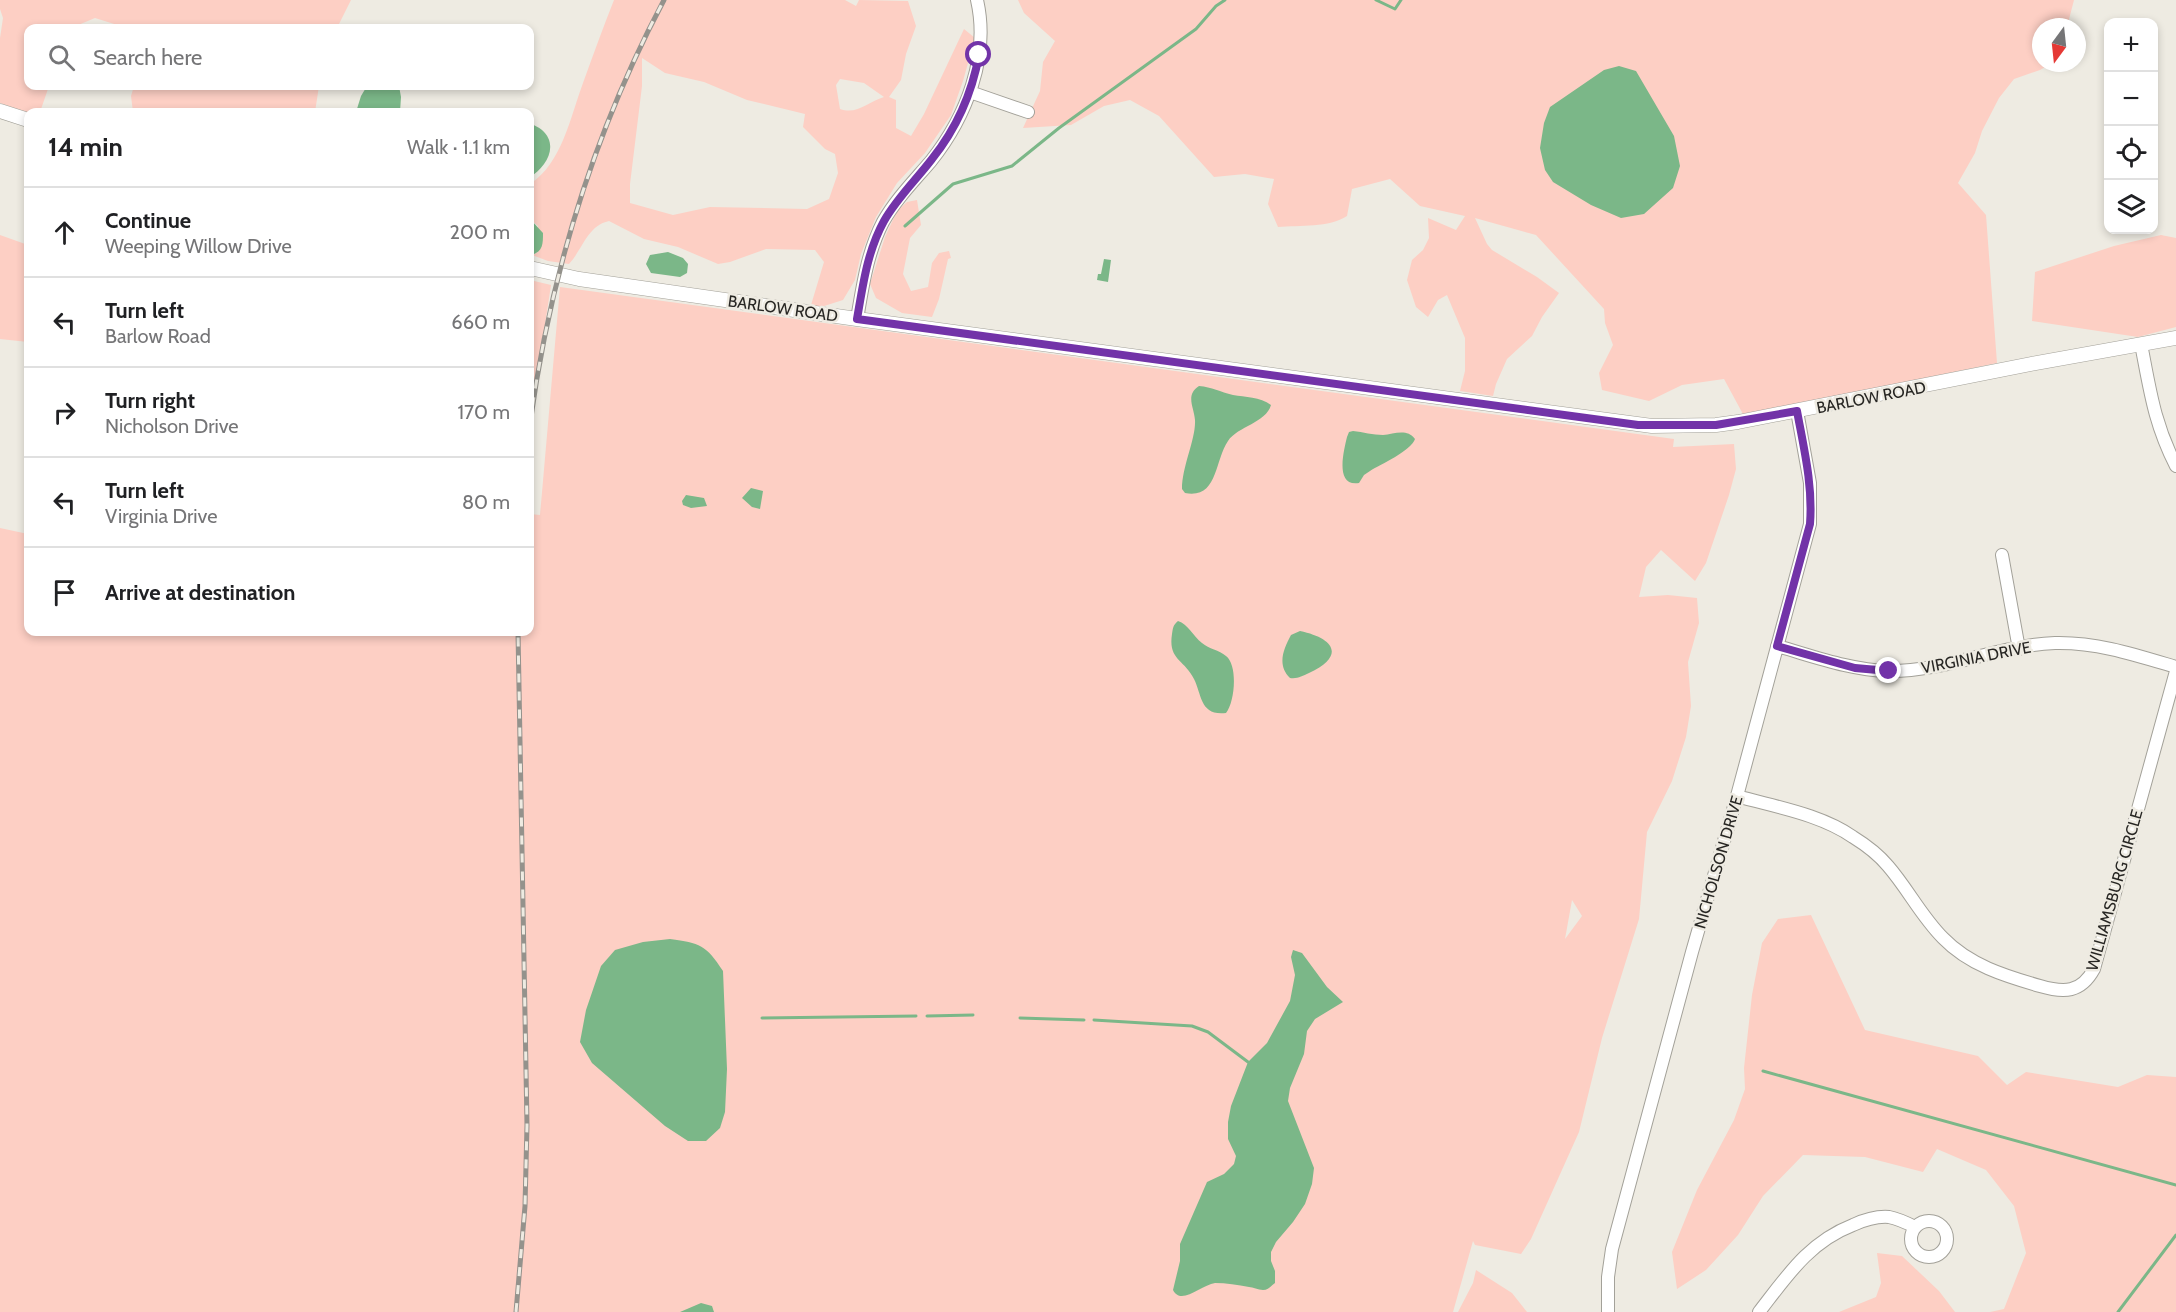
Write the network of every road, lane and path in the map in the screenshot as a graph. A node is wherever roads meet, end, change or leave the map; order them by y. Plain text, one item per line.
1 (977, 0) edge
2 (970, 92) junction
3 (0, 111) edge
4 (1028, 112) dead end
5 (24, 119) edge
6 (534, 269) edge
7 (857, 319) junction
8 (2176, 338) edge
9 (2141, 344) junction
10 (1797, 411) junction
11 (2176, 465) edge
12 (2002, 555) dead end
13 (1777, 646) junction
14 (2019, 649) junction
15 (2176, 669) edge
16 (1737, 796) junction
17 (1915, 1227) dead end
18 (1608, 1312) edge
19 (1759, 1312) edge

1 - 2 street
2 - 4 street
2 - 7 street
3 - 5 street
6 - 7 street, BARLOW ROAD
7 - 10 street, BARLOW ROAD
8 - 9 street, BARLOW ROAD
9 - 10 street, BARLOW ROAD
9 - 11 street
10 - 13 street, NICHOLSON DRIVE
12 - 14 street
13 - 14 street, VIRGINIA DRIVE
13 - 16 street, NICHOLSON DRIVE
14 - 15 street, VIRGINIA DRIVE
15 - 16 street, WILLIAMSBURG CIRCLE
16 - 18 street, NICHOLSON DRIVE
17 - 19 street

